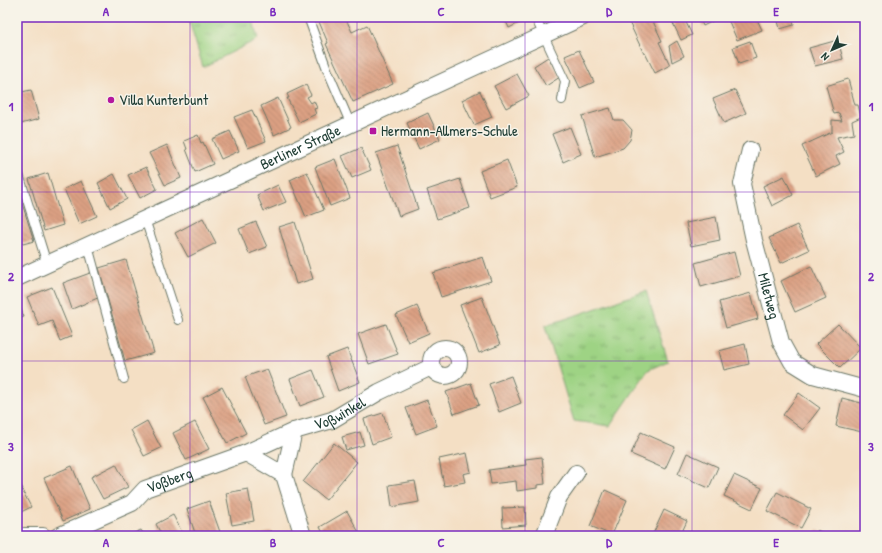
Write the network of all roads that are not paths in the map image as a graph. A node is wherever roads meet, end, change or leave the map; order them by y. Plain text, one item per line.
1 (308, 17) edge
2 (535, 17) edge
3 (584, 17) edge
4 (543, 36) junction
5 (562, 100) dead end
6 (351, 125) junction
7 (750, 150) dead end
8 (17, 168) edge
9 (145, 220) junction
10 (88, 246) junction
11 (47, 264) junction
12 (17, 278) edge
13 (178, 320) dead end
14 (431, 367) dead end
15 (124, 378) dead end
16 (865, 389) edge
17 (294, 431) junction
18 (246, 453) junction
19 (576, 474) dead end
20 (284, 475) junction
21 (24, 536) edge
22 (43, 536) edge
23 (58, 536) edge
24 (303, 536) edge
25 (544, 536) edge

1 - 6 lane
2 - 4 lane
3 - 4 street, Berliner Straße
4 - 5 lane
4 - 6 street, Berliner Straße
6 - 9 street, Berliner Straße
7 - 16 street, Miletweg
8 - 11 lane
9 - 10 street, Berliner Straße
9 - 13 lane
10 - 11 street, Berliner Straße
10 - 15 lane
11 - 12 street, Berliner Straße
14 - 17 street, Voßwinkel
17 - 18 street, Voßwinkel
17 - 20 street
18 - 20 street
18 - 23 street, Voßberg
19 - 25 street
20 - 24 street
21 - 22 street

